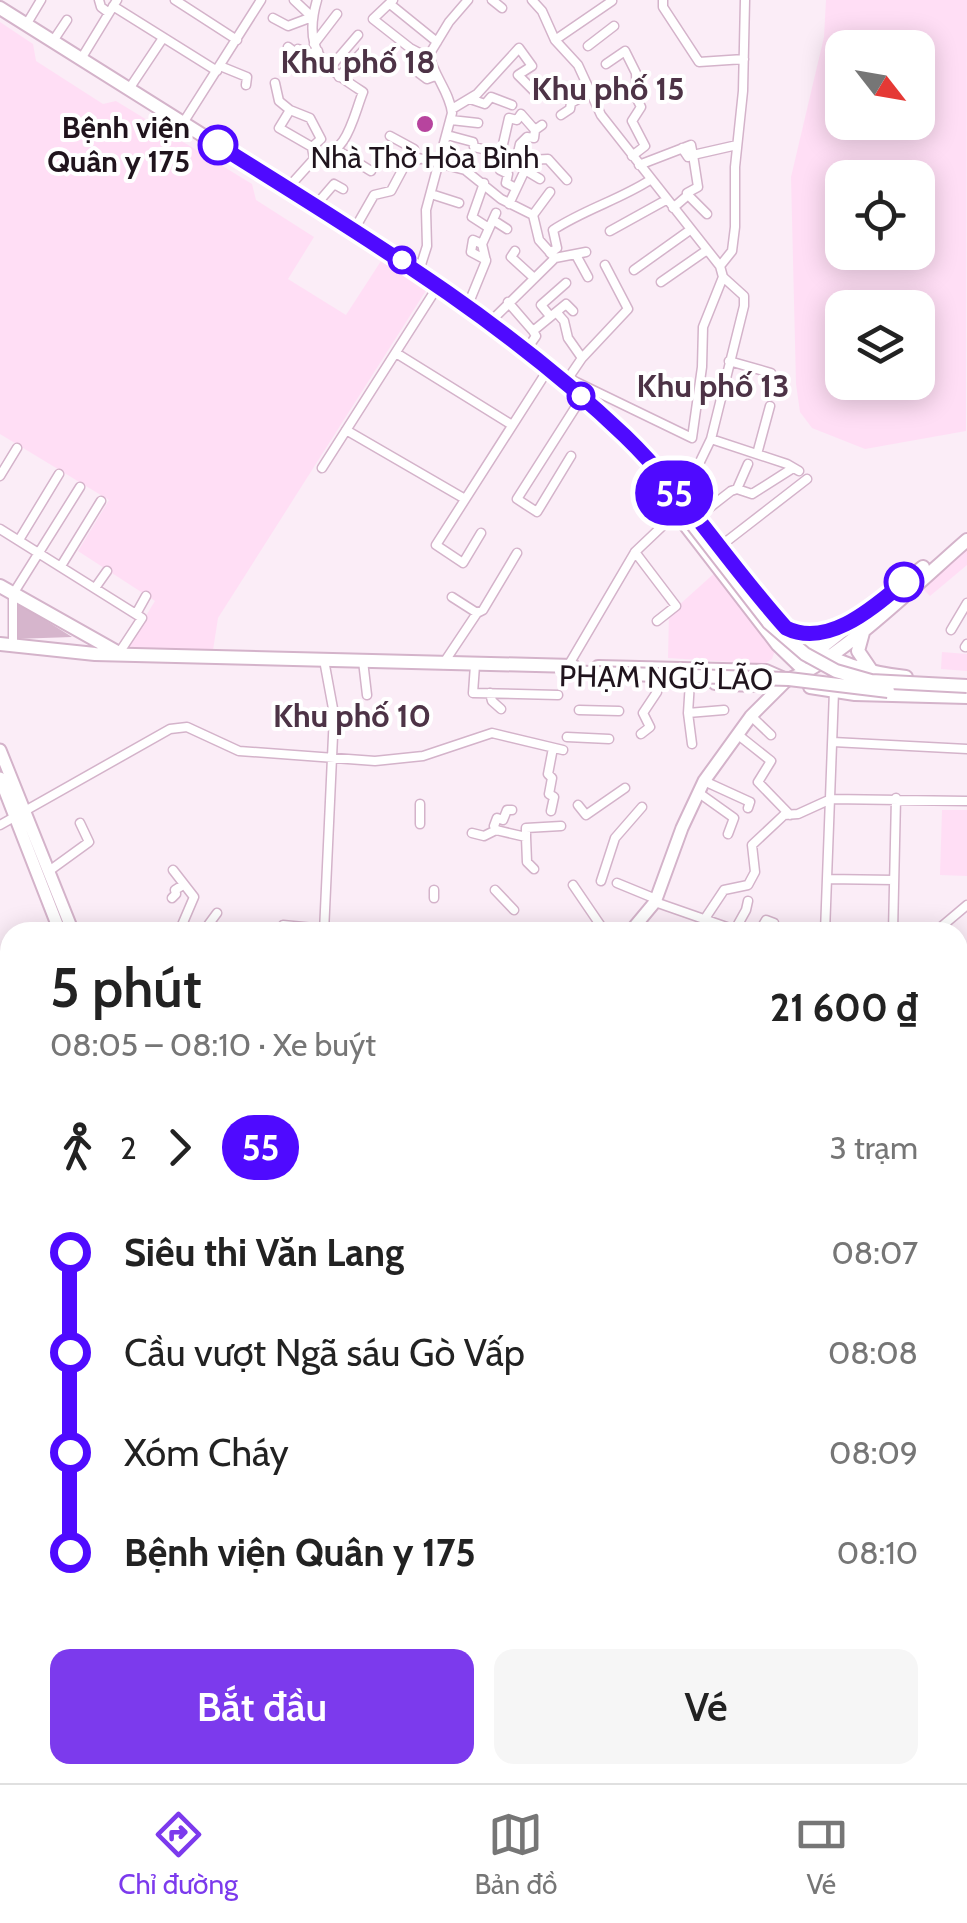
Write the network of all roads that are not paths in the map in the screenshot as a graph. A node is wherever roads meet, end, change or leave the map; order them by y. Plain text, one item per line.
1 (41, 0) edge
2 (99, 0) edge
3 (175, 0) edge
4 (261, 0) edge
5 (294, 0) edge
6 (316, 0) edge
7 (468, 0) edge
8 (492, 0) edge
9 (532, 0) edge
10 (612, 0) edge
11 (662, 0) edge
12 (745, 0) edge
13 (392, 2) edge
14 (186, 3) edge
15 (113, 6) edge
16 (0, 8) edge
17 (502, 8) dead end
18 (338, 14) dead end
19 (312, 17) junction
20 (273, 18) dead end
21 (66, 20) dead end
22 (583, 21) junction
23 (26, 24) junction
24 (614, 26) dead end
25 (358, 35) dead end
26 (163, 38) junction
27 (596, 39) junction
28 (238, 40) junction
29 (554, 40) junction
30 (52, 42) junction
31 (437, 42) junction
32 (588, 46) dead end
33 (288, 47) dead end
34 (316, 47) junction
35 (363, 51) dead end
36 (429, 58) junction
37 (81, 59) junction
38 (744, 59) junction
39 (606, 64) dead end
40 (412, 67) dead end
41 (218, 69) junction
42 (328, 70) junction
43 (436, 76) junction
44 (339, 77) junction
45 (275, 83) dead end
46 (246, 85) dead end
47 (129, 90) junction
48 (591, 92) junction
49 (538, 95) dead end
50 (472, 100) junction
51 (512, 104) dead end
52 (452, 109) junction
53 (290, 110) junction
54 (561, 115) dead end
55 (450, 120) junction
56 (183, 123) junction
57 (390, 136) dead end
58 (447, 136) junction
59 (737, 145) junction
60 (312, 147) junction
61 (474, 147) junction
62 (338, 150) junction
63 (501, 153) junction
64 (693, 155) junction
65 (632, 156) junction
66 (517, 157) junction
67 (314, 158) junction
68 (420, 159) junction
69 (440, 163) junction
70 (639, 165) junction
71 (465, 170) junction
72 (500, 170) dead end
73 (371, 172) dead end
74 (540, 179) dead end
75 (568, 180) dead end
76 (650, 180) junction
77 (484, 183) junction
78 (288, 188) junction
79 (516, 188) junction
80 (343, 190) dead end
81 (550, 192) dead end
82 (431, 194) junction
83 (688, 196) junction
84 (459, 203) dead end
85 (509, 204) junction
86 (669, 204) junction
87 (315, 206) junction
88 (707, 214) dead end
89 (533, 216) junction
90 (492, 220) junction
91 (506, 229) dead end
92 (354, 230) junction
93 (690, 230) junction
94 (610, 231) dead end
95 (707, 250) junction
96 (516, 251) dead end
97 (553, 256) junction
98 (605, 265) dead end
99 (720, 266) junction
100 (634, 270) dead end
101 (419, 271) junction
102 (588, 277) dead end
103 (723, 277) junction
104 (534, 278) junction
105 (661, 282) dead end
106 (566, 283) dead end
107 (439, 284) junction
108 (508, 302) junction
109 (468, 304) junction
110 (574, 311) dead end
111 (553, 314) junction
112 (491, 321) junction
113 (532, 331) junction
114 (527, 349) junction
115 (396, 353) junction
116 (582, 358) junction
117 (729, 361) junction
118 (550, 368) junction
119 (771, 374) dead end
120 (567, 380) junction
121 (582, 397) junction
122 (770, 406) dead end
123 (512, 425) junction
124 (613, 428) junction
125 (346, 430) junction
126 (711, 439) junction
127 (17, 448) dead end
128 (757, 454) junction
129 (572, 456) dead end
130 (748, 464) dead end
131 (646, 465) junction
132 (322, 468) dead end
133 (59, 474) dead end
134 (0, 476) edge
135 (807, 479) dead end
136 (80, 487) dead end
137 (737, 489) junction
138 (672, 492) junction
139 (466, 499) junction
140 (101, 501) dead end
141 (675, 514) junction
142 (695, 520) junction
143 (967, 529) edge
144 (1, 532) edge
145 (481, 533) dead end
146 (19, 540) junction
147 (967, 540) edge
148 (718, 548) junction
149 (39, 552) junction
150 (634, 552) junction
151 (517, 553) dead end
152 (61, 566) junction
153 (107, 571) dead end
154 (0, 586) edge
155 (95, 588) junction
156 (13, 594) junction
157 (146, 596) dead end
158 (452, 597) dead end
159 (889, 601) junction
160 (967, 603) edge
161 (477, 613) junction
162 (136, 614) junction
163 (657, 621) dead end
164 (861, 624) junction
165 (950, 630) dead end
166 (791, 632) junction
167 (6, 645) edge
168 (119, 653) junction
169 (827, 658) junction
170 (324, 660) junction
171 (363, 662) junction
172 (443, 664) junction
173 (798, 664) junction
174 (475, 665) junction
175 (531, 667) junction
176 (564, 669) junction
177 (858, 670) junction
178 (766, 672) junction
179 (873, 673) junction
180 (657, 680) junction
181 (787, 680) junction
182 (690, 682) junction
183 (967, 690) edge
184 (834, 691) junction
185 (490, 693) junction
186 (855, 694) junction
187 (367, 696) dead end
188 (558, 696) dead end
189 (502, 709) dead end
190 (580, 710) dead end
191 (724, 710) dead end
192 (619, 711) dead end
193 (688, 714) junction
194 (751, 716) junction
195 (641, 734) dead end
196 (737, 734) junction
197 (772, 735) dead end
198 (567, 736) dead end
199 (609, 739) dead end
200 (833, 742) junction
201 (692, 744) dead end
202 (967, 749) edge
203 (0, 750) edge
204 (334, 756) junction
205 (0, 778) edge
206 (702, 787) junction
207 (625, 788) dead end
208 (831, 798) junction
209 (896, 798) junction
210 (967, 801) edge
211 (420, 804) dead end
212 (578, 805) dead end
213 (642, 807) dead end
214 (512, 810) dead end
215 (551, 811) dead end
216 (20, 813) junction
217 (790, 815) junction
218 (734, 818) junction
219 (80, 823) dead end
220 (420, 824) dead end
221 (0, 825) edge
222 (561, 826) dead end
223 (496, 830) junction
224 (472, 834) dead end
225 (728, 834) dead end
226 (526, 836) junction
227 (534, 868) dead end
228 (173, 870) dead end
229 (49, 871) junction
230 (827, 879) junction
231 (894, 880) junction
232 (600, 881) dead end
233 (617, 883) dead end
234 (183, 885) junction
235 (572, 885) dead end
236 (495, 890) dead end
237 (172, 898) dead end
238 (656, 900) junction
239 (748, 901) dead end
240 (967, 905) edge
241 (514, 910) dead end
242 (217, 913) dead end
243 (704, 920) junction
244 (57, 922) edge
245 (68, 922) edge
246 (183, 922) edge
247 (210, 922) edge
248 (325, 922) edge
249 (597, 922) edge
250 (638, 922) edge
251 (711, 922) edge
252 (741, 922) edge
253 (825, 922) edge
254 (892, 922) edge
255 (947, 922) edge

1 - 23 street
2 - 15 street
3 - 14 street
4 - 28 street
5 - 19 street
6 - 19 street
7 - 31 street
8 - 17 street
9 - 29 street
10 - 22 street
11 - 38 street
12 - 38 street
13 - 31 street
13 - 36 street
14 - 28 street
15 - 26 street
15 - 37 street
16 - 23 main road
18 - 34 street
19 - 20 street
19 - 34 street
21 - 30 street
22 - 27 street
22 - 29 street
23 - 30 main road
24 - 27 street
25 - 42 street
26 - 41 street
26 - 47 street
27 - 32 street
28 - 41 street
29 - 48 street
30 - 37 main road
31 - 36 street
33 - 34 street
34 - 42 street
35 - 44 street
36 - 43 street
37 - 47 main road
38 - 59 street
39 - 65 street
40 - 43 street
41 - 46 street
41 - 56 street
42 - 44 street
43 - 52 street
44 - 62 street
45 - 53 street
47 - 56 main road
48 - 54 street
48 - 65 street
49 - 50 street
50 - 51 street
50 - 52 street
50 - 55 street
52 - 55 street
53 - 60 street
53 - 60 street
55 - 58 street
56 - 78 main road
57 - 68 street
58 - 61 street
58 - 69 street
59 - 64 street
59 - 99 street
60 - 67 street
61 - 63 street
61 - 71 street
62 - 67 street
62 - 73 street
63 - 66 street
63 - 66 street
64 - 70 street
64 - 83 street
65 - 70 street
66 - 75 street
67 - 78 street
68 - 69 street
68 - 92 street
69 - 71 street
69 - 82 street
70 - 76 street
71 - 77 street
72 - 79 street
74 - 79 street
76 - 86 street
76 - 97 street
77 - 85 street
77 - 90 street
78 - 87 main road
79 - 85 street
80 - 87 street
81 - 89 street
82 - 84 street
82 - 101 street
83 - 86 street
83 - 88 street
85 - 89 street
86 - 93 street
86 - 94 street
87 - 92 main road
89 - 97 street
90 - 91 street
90 - 109 street
92 - 101 main road
93 - 95 street
93 - 100 street
95 - 99 street
95 - 105 street
96 - 104 street
97 - 102 street
97 - 104 street
98 - 116 street
99 - 103 street
101 - 107 main road
103 - 117 street
103 - 120 street
104 - 108 street
106 - 111 street
107 - 109 main road
107 - 115 street
108 - 112 street
108 - 113 street
109 - 112 main road
110 - 111 street
111 - 113 street
111 - 116 street
112 - 114 main road
113 - 114 street
114 - 118 main road
115 - 123 street
115 - 125 street
116 - 120 street
117 - 119 street
117 - 126 street
118 - 120 main road
118 - 123 street
120 - 121 main road
121 - 124 main road
121 - 129 street
122 - 128 street
123 - 139 street
124 - 131 main road
124 - 138 main road
125 - 132 street
125 - 139 street
126 - 128 street
126 - 138 street
127 - 134 street
128 - 137 street
130 - 137 street
131 - 141 main road
131 - 183 main road, bridge
133 - 146 street
135 - 148 street
136 - 149 street
137 - 142 street
138 - 142 main road
139 - 145 street
140 - 152 street
141 - 150 street
141 - 173 main road
142 - 148 main road
143 - 159 main road
144 - 146 street
146 - 149 street
147 - 159 main road
148 - 166 main road
149 - 152 street
149 - 156 street
150 - 163 street
150 - 176 street
151 - 161 street
152 - 155 street
153 - 155 street
154 - 156 main road, PHẠM NGŨ LÃO
155 - 162 street
156 - 167 street
156 - 168 main road, PHẠM NGŨ LÃO
157 - 162 street
158 - 161 street
159 - 164 main road
160 - 165 street
161 - 172 street
162 - 168 street
164 - 166 main road
164 - 169 main road
164 - 179 main road
166 - 169 main road
166 - 173 main road
167 - 168 main road, PHẠM NGŨ LÃO
168 - 170 main road, PHẠM NGŨ LÃO
169 - 173 main road
169 - 177 main road
169 - 184 main road
170 - 171 main road, PHẠM NGŨ LÃO
170 - 204 street
171 - 172 main road, PHẠM NGŨ LÃO
171 - 187 street
172 - 174 main road, PHẠM NGŨ LÃO
173 - 178 main road
173 - 181 main road
174 - 175 main road, PHẠM NGŨ LÃO
174 - 185 street
175 - 176 main road, PHẠM NGŨ LÃO
175 - 180 main road, PHẠM NGŨ LÃO
176 - 178 main road, PHẠM NGŨ LÃO
176 - 183 main road, bridge
177 - 179 main road
177 - 186 main road
178 - 181 main road, PHẠM NGŨ LÃO
179 - 183 main road
180 - 182 main road, PHẠM NGŨ LÃO
180 - 195 street
181 - 182 main road, PHẠM NGŨ LÃO
181 - 184 main road
181 - 194 main road
182 - 193 street
183 - 186 main road
184 - 186 main road
184 - 200 street
185 - 188 street
185 - 189 street
190 - 192 street
191 - 193 street
193 - 201 street
194 - 196 main road
194 - 197 street
196 - 206 main road
196 - 217 street
198 - 199 street
200 - 202 street
200 - 208 street
203 - 216 main road
204 - 215 street
204 - 216 street
204 - 248 street
205 - 216 main road
206 - 218 street
206 - 218 street
206 - 238 main road
207 - 212 street
208 - 209 street
208 - 217 street
208 - 230 street
209 - 210 street
209 - 231 street
211 - 220 street
213 - 232 street
214 - 223 street
216 - 221 street
216 - 229 main road
216 - 244 main road
217 - 243 street
218 - 225 street
219 - 229 street
222 - 226 street
223 - 224 street
223 - 226 street
226 - 227 street
228 - 234 street
229 - 245 main road
230 - 231 street
230 - 253 street
231 - 254 street
233 - 238 street
234 - 237 street
234 - 246 street
235 - 249 street
236 - 241 street
238 - 243 street
238 - 250 main road
239 - 252 street
240 - 255 street
242 - 247 street
243 - 251 street

